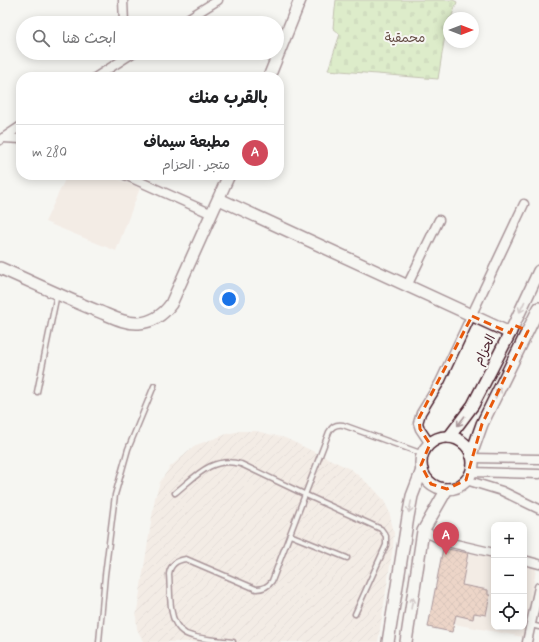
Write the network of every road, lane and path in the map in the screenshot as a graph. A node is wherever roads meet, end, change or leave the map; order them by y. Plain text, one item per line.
1 (124, 0) edge
2 (218, 0) edge
3 (300, 0) edge
4 (124, 16) edge
5 (192, 16) edge
6 (284, 40) edge
7 (121, 60) edge
8 (276, 60) edge
9 (103, 72) edge
10 (271, 72) edge
11 (16, 129) edge
12 (2, 139) edge
13 (16, 139) edge
14 (136, 180) edge
15 (227, 180) edge
16 (219, 200) junction
17 (524, 204) dead end
18 (212, 214) junction
19 (439, 220) dead end
20 (0, 268) edge
21 (539, 271) edge
22 (407, 286) junction
23 (57, 294) junction
24 (539, 308) edge
25 (472, 316) junction
26 (512, 329) junction
27 (528, 331) junction
28 (154, 386) dead end
29 (37, 392) dead end
30 (449, 437) junction
31 (430, 444) junction
32 (423, 454) junction
33 (472, 456) junction
34 (539, 459) edge
35 (422, 470) junction
36 (539, 474) edge
37 (469, 476) junction
38 (447, 489) junction
39 (175, 493) dead end
40 (306, 495) junction
41 (539, 509) edge
42 (423, 531) junction
43 (290, 535) junction
44 (491, 552) edge
45 (347, 558) dead end
46 (527, 561) edge
47 (539, 564) edge
48 (539, 586) edge
49 (355, 614) dead end
50 (535, 626) edge
51 (99, 642) edge
52 (233, 642) edge
53 (388, 642) edge
54 (406, 642) edge
55 (527, 642) edge

1 - 4 street
2 - 5 street
3 - 6 main road
7 - 9 street
8 - 10 main road
11 - 12 street
12 - 13 street
14 - 18 street
15 - 16 main road
16 - 18 main road
16 - 22 main road
17 - 25 street
18 - 23 main road
19 - 22 street
20 - 23 main road
21 -> 26 main road, الحزام
22 - 25 main road
23 - 29 lane
24 - 27 main road
25 - 26 main road
25 - 31 street
26 - 27 main road
26 -> 30 main road, الحزام
33 -> 27 main road
28 - 51 lane
30 - 31 main road
30 - 33 main road
31 - 32 main road
32 - 35 main road
32 - 40 lane
33 - 34 street
33 - 37 main road
35 - 38 main road
35 -> 53 main road
36 - 37 street
37 - 38 main road
37 - 41 street
38 - 42 main road
39 - 40 lane
40 - 43 lane
40 - 49 lane
42 - 44 street
54 -> 42 main road
43 - 45 lane
43 - 52 lane
46 - 47 street
48 - 50 street
50 - 55 street

